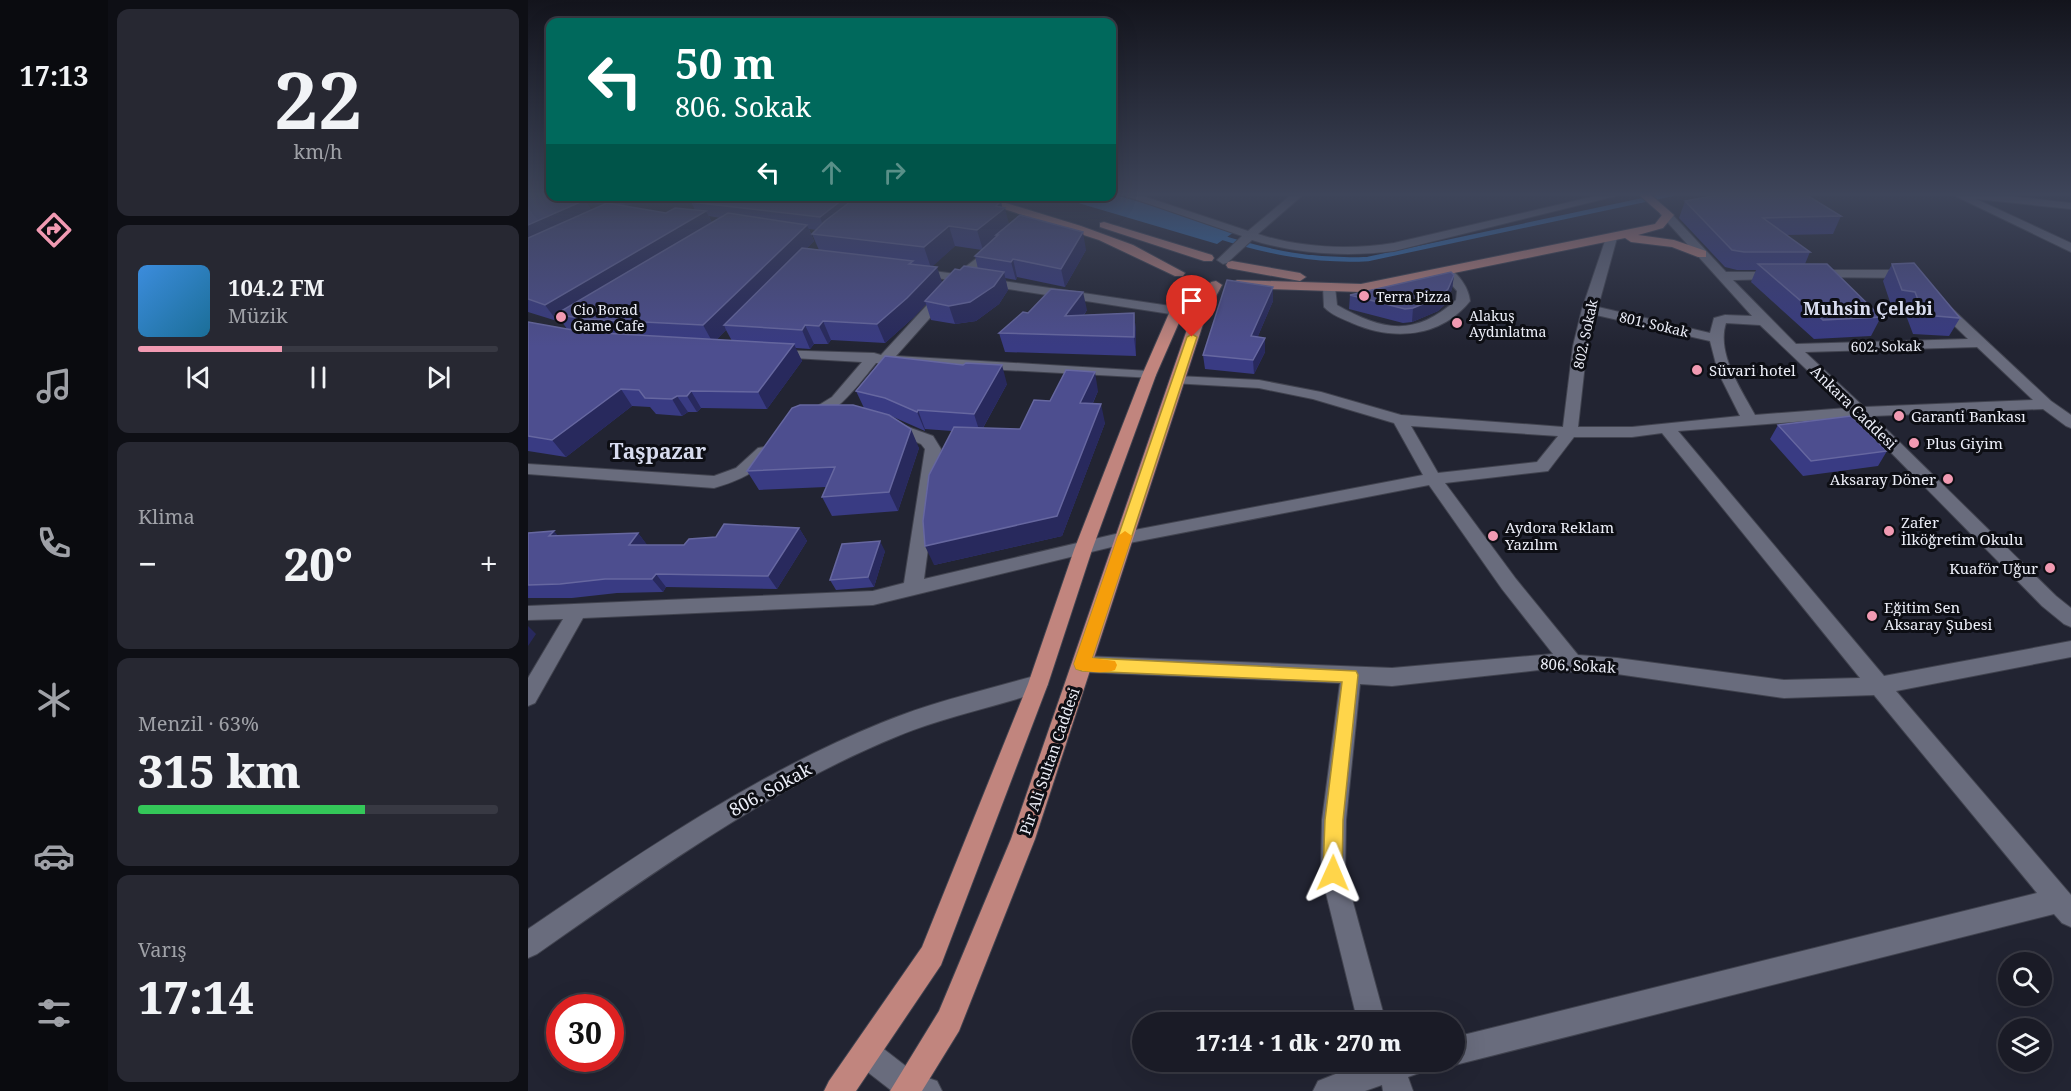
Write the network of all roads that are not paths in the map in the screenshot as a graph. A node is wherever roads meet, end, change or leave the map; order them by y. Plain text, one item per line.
1 (998, 245) edge
2 (1125, 245) edge
3 (1167, 245) edge
4 (1240, 245) edge
5 (1292, 245) edge
6 (1403, 245) edge
7 (1522, 245) edge
8 (1575, 245) edge
9 (1611, 245) edge
10 (1677, 245) edge
11 (1695, 245) edge
12 (1702, 254) junction
13 (1208, 258) junction
14 (1229, 259) junction
15 (902, 270) edge
16 (1446, 271) junction
17 (1722, 276) junction
18 (960, 277) junction
19 (1183, 277) junction
20 (1219, 284) junction
21 (1329, 287) junction
22 (1589, 309) junction
23 (1177, 311) junction
24 (1764, 321) junction
25 (1719, 339) junction
26 (1979, 343) junction
27 (1792, 348) junction
28 (762, 352) edge
29 (880, 358) junction
30 (1149, 375) junction
31 (1177, 380) junction
32 (2046, 404) junction
33 (1860, 411) junction
34 (843, 415) edge
35 (1400, 420) junction
36 (1750, 420) junction
37 (877, 422) edge
38 (2071, 423) edge
39 (1666, 427) junction
40 (1570, 432) junction
41 (773, 440) edge
42 (528, 469) edge
43 (1433, 479) junction
44 (1124, 538) junction
45 (1083, 550) junction
46 (913, 588) junction
47 (577, 612) junction
48 (528, 613) edge
49 (2071, 619) edge
50 (2071, 649) edge
51 (1572, 663) junction
52 (1082, 664) junction
53 (1351, 675) junction
54 (1038, 684) junction
55 (1879, 687) junction
56 (528, 697) edge
57 (2065, 907) edge
58 (528, 945) edge
59 (1369, 1012) edge
60 (1465, 1049) edge
61 (866, 1053) junction
62 (1388, 1072) edge
63 (914, 1089) edge
64 (839, 1091) edge
65 (1328, 1091) edge

1 - 18 street
2 - 19 main road
3 - 13 main road
4 - 14 street
5 - 6 street
7 - 14 main road
8 - 16 main road
9 - 22 street, 802. Sokak
10 - 12 main road
11 - 12 street, Ankara Caddesi
12 - 17 street, Ankara Caddesi
13 - 14 main road
13 - 19 main road
14 - 20 main road, Pir Ali Sultan Caddesi
15 - 18 street
16 - 21 main road
16 - 21 street
17 - 24 street, Ankara Caddesi
17 - 26 street
18 - 23 street
18 - 29 street
19 - 20 main road
19 - 23 main road
20 - 21 main road
20 - 31 main road, Pir Ali Sultan Caddesi
22 - 25 street, 801. Sokak
22 - 40 street, 802. Sokak
23 - 30 main road
24 - 25 street
24 - 27 street, Ankara Caddesi
25 - 36 street
26 - 27 street, 602. Sokak
26 - 32 street
27 - 33 street, Ankara Caddesi
28 - 29 street
29 - 30 street
29 - 34 street
30 - 45 main road
31 - 35 street
31 - 44 main road, Pir Ali Sultan Caddesi
32 - 33 street
32 - 38 street
33 - 36 street
33 - 49 street, Ankara Caddesi
35 - 40 street
35 - 43 street
36 - 39 street
37 - 46 street
39 - 40 street
39 - 55 street
40 - 43 street
41 - 42 street
43 - 44 street
43 - 51 street
44 - 45 street
44 - 52 main road, Pir Ali Sultan Caddesi
45 - 46 street
45 - 54 main road
46 - 47 street
47 - 48 street
47 - 56 street
50 - 55 street, 806. Sokak
51 - 53 street, 806. Sokak
51 - 55 street, 806. Sokak
52 - 53 street, 806. Sokak
52 - 63 main road, Pir Ali Sultan Caddesi
53 - 59 street
54 - 58 street, 806. Sokak
54 - 61 main road
55 - 57 street
57 - 60 street
61 - 63 street
61 - 64 main road
62 - 65 street

